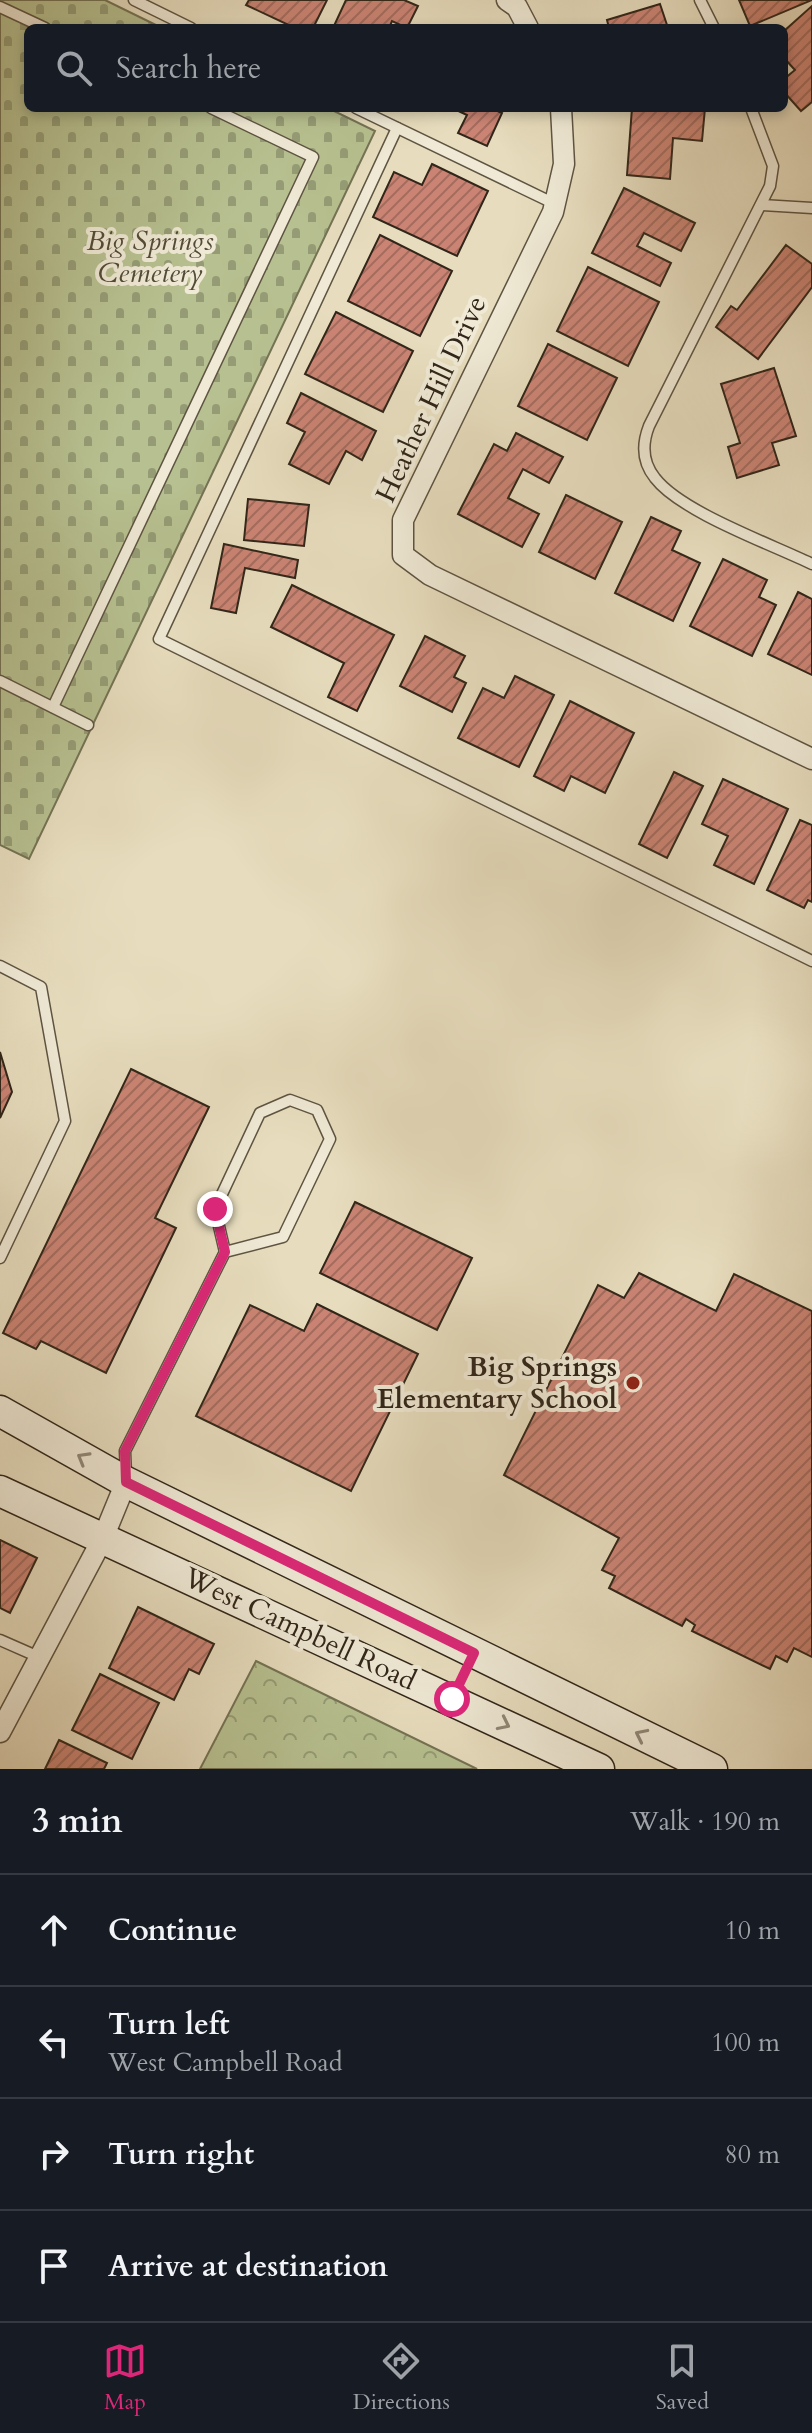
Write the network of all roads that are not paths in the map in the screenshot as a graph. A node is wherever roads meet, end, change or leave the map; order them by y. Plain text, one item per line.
1 (134, 0) edge
2 (507, 0) edge
3 (700, 0) edge
4 (0, 7) edge
5 (36, 24) edge
6 (183, 24) edge
7 (526, 24) edge
8 (712, 24) edge
9 (219, 112) edge
10 (364, 112) edge
11 (561, 112) edge
12 (753, 112) edge
13 (397, 128) junction
14 (555, 204) junction
15 (761, 205) junction
16 (812, 208) edge
17 (812, 564) edge
18 (0, 681) edge
19 (53, 707) junction
20 (88, 725) dead end
21 (812, 759) edge
22 (812, 961) edge
23 (0, 966) edge
24 (225, 1252) junction
25 (0, 1258) edge
26 (0, 1411) edge
27 (126, 1482) junction
28 (0, 1491) edge
29 (103, 1538) junction
30 (0, 1640) edge
31 (474, 1653) junction
32 (41, 1658) junction
33 (452, 1699) junction
34 (0, 1732) edge
35 (599, 1769) edge
36 (712, 1769) edge

1 - 6 lane
2 - 7 street
3 - 8 lane
4 - 5 lane
9 - 19 lane
10 - 13 lane
11 - 14 street, Heather Hill Drive
12 - 15 lane
13 - 14 lane
13 - 22 lane
14 - 21 street, Heather Hill Drive
15 - 16 lane
15 - 17 lane
18 - 19 lane
19 - 20 lane
23 - 25 lane
24 - 24 lane
24 - 27 lane
27 -> 26 main road, West Campbell Road
27 - 29 street
27 - 31 main road, West Campbell Road
28 - 29 main road, West Campbell Road
29 - 32 street
29 - 33 main road, West Campbell Road
30 - 32 lane
31 - 33 main road
36 -> 31 main road, West Campbell Road
32 - 34 street
33 -> 35 main road, West Campbell Road

